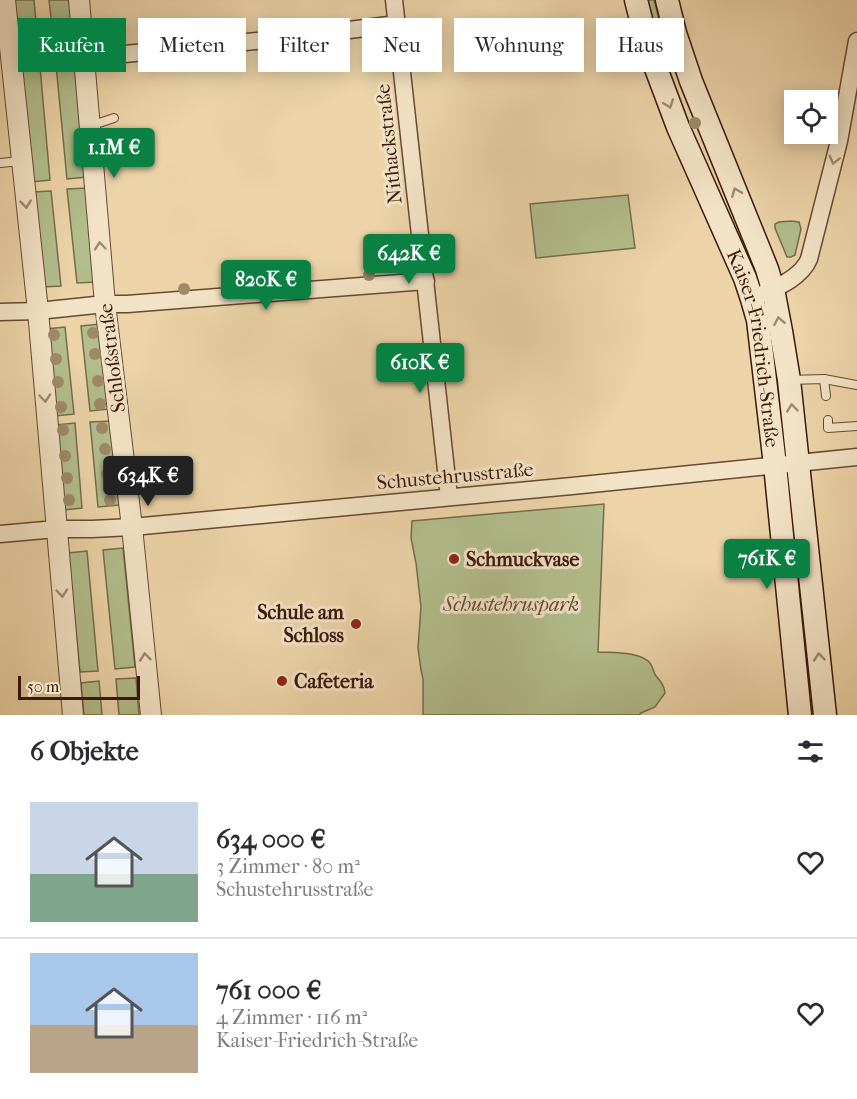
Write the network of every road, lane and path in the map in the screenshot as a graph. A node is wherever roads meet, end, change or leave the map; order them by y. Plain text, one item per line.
1 (5, 0) edge
2 (79, 0) edge
3 (394, 0) edge
4 (636, 0) edge
5 (667, 0) edge
6 (81, 18) edge
7 (396, 18) edge
8 (362, 28) edge
9 (857, 41) edge
10 (126, 54) edge
11 (85, 72) edge
12 (402, 72) edge
13 (114, 118) dead end
14 (90, 126) junction
15 (21, 161) junction
16 (0, 164) edge
17 (426, 281) junction
18 (773, 289) junction
19 (752, 299) junction
20 (105, 304) junction
21 (6, 311) edge
22 (38, 311) junction
23 (824, 379) junction
24 (789, 380) junction
25 (845, 383) junction
26 (857, 385) edge
27 (846, 394) dead end
28 (826, 396) dead end
29 (828, 420) dead end
30 (850, 424) edge
31 (857, 457) edge
32 (798, 462) junction
33 (775, 465) junction
34 (449, 497) junction
35 (132, 527) junction
36 (57, 529) junction
37 (0, 534) edge
38 (73, 715) edge
39 (151, 715) edge
40 (800, 715) edge
41 (825, 715) edge

1 - 15 street
2 - 6 street, Schloßstraße
3 - 7 street, Nithackstraße
4 -> 19 main road, Kaiser-Friedrich-Straße
18 -> 5 main road, Kaiser-Friedrich-Straße
8 - 10 street
9 -> 18 street
11 - 14 street, Schloßstraße
12 - 17 street, Nithackstraße
13 - 14 lane
20 -> 14 street, Schloßstraße
15 - 16 lane
15 -> 22 street
17 - 20 street
17 - 34 street, Nithackstraße
18 - 19 street
24 -> 18 main road, Kaiser-Friedrich-Straße
19 - 33 main road, Kaiser-Friedrich-Straße
20 - 22 street
20 - 35 street, Schloßstraße
21 - 22 street
22 -> 36 street
23 - 24 lane
23 - 25 lane
23 - 28 lane
32 -> 24 main road, Kaiser-Friedrich-Straße
25 - 26 lane
25 - 27 lane
29 - 30 lane
31 - 32 street, Schustehrusstraße
32 - 33 street, Schustehrusstraße
41 -> 32 main road, Kaiser-Friedrich-Straße
33 - 34 street, Schustehrusstraße
33 - 40 main road, Kaiser-Friedrich-Straße
34 - 35 street, Schustehrusstraße
35 - 36 street, Schustehrusstraße
39 -> 35 street, Schloßstraße
36 - 37 street, Schustehrusstraße
36 -> 38 street

